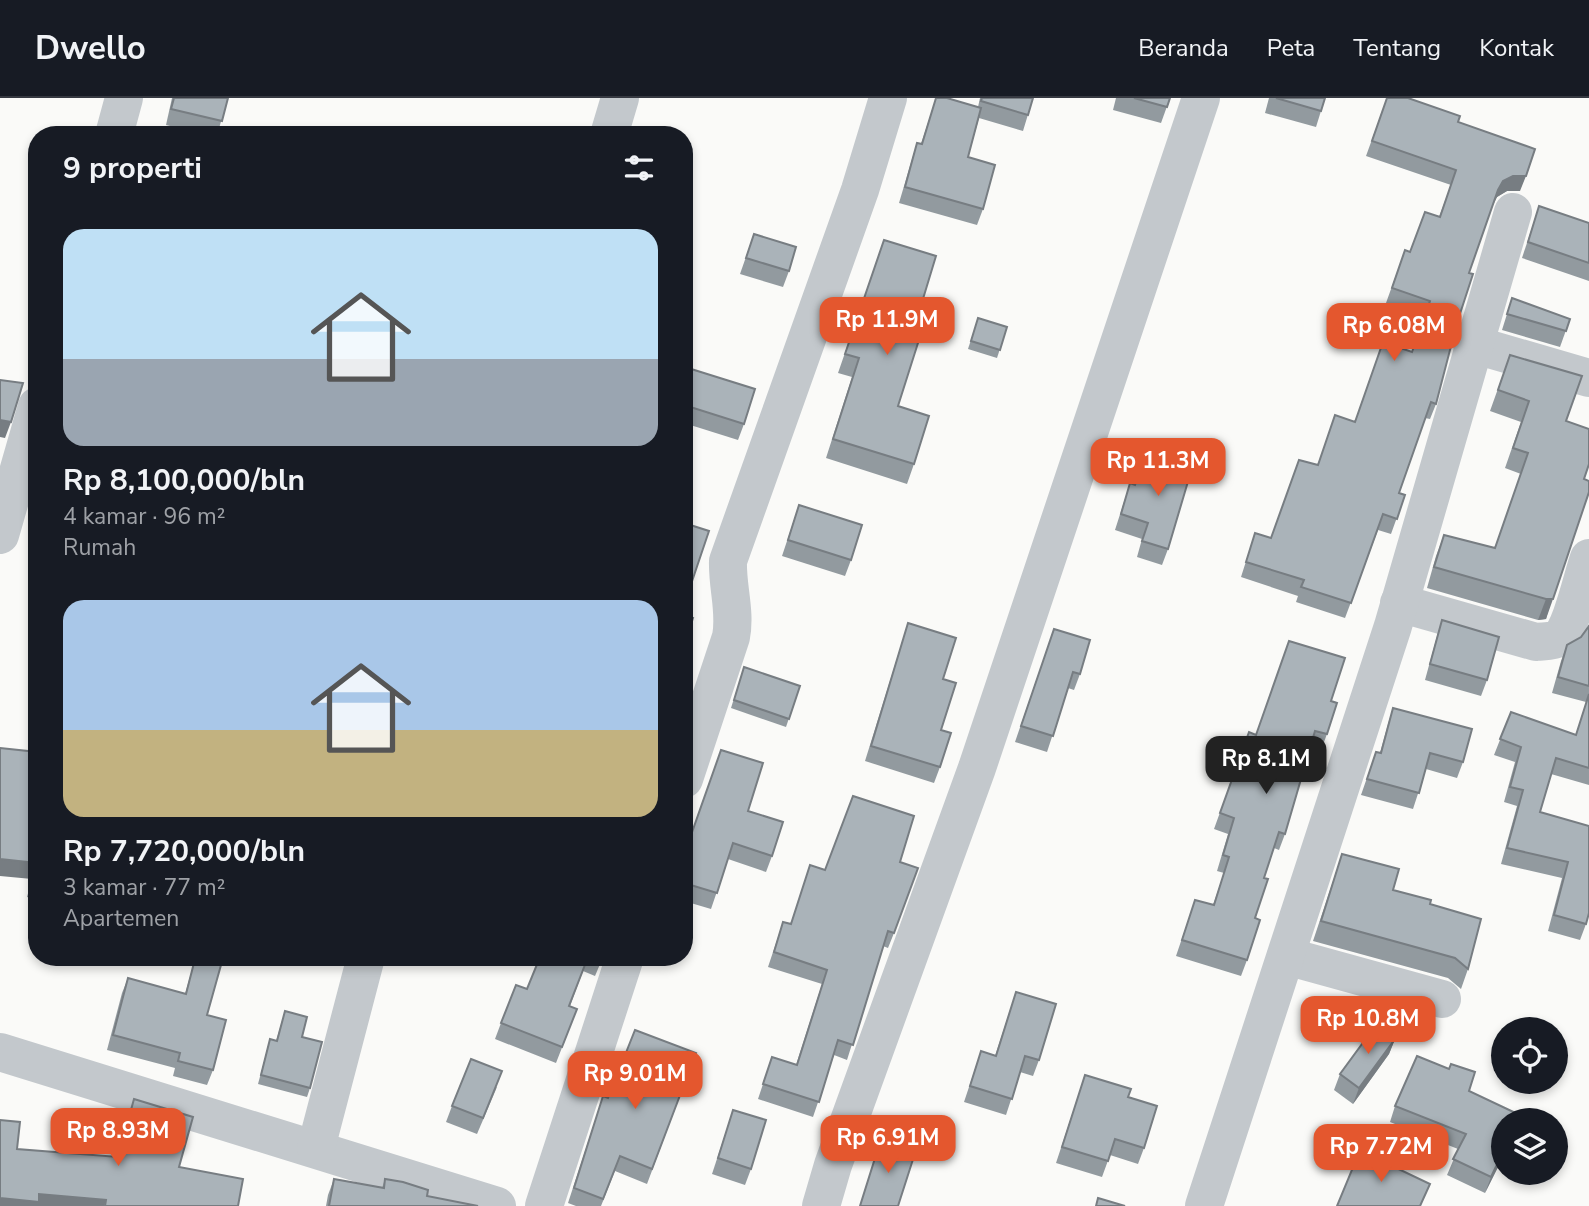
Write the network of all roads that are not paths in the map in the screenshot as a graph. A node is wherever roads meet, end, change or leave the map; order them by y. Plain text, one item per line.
1 (124, 98) edge
2 (620, 98) edge
3 (888, 98) edge
4 (1201, 98) edge
5 (116, 126) edge
6 (612, 126) edge
7 (1513, 212) dead end
8 (1472, 344) junction
9 (1589, 379) edge
10 (28, 438) edge
11 (0, 536) edge
12 (1589, 558) edge
13 (1399, 603) junction
14 (693, 752) edge
15 (1286, 956) junction
16 (364, 966) edge
17 (622, 966) edge
18 (1442, 999) dead end
19 (0, 1052) edge
20 (316, 1148) junction
21 (497, 1206) edge
22 (544, 1206) edge
23 (821, 1206) edge
24 (1205, 1206) edge

1 - 5 street
2 - 6 street
3 - 14 street
4 - 23 street
7 - 8 street
8 - 9 street
8 - 13 street
10 - 11 street
12 - 13 street
13 - 15 street
15 - 18 street
15 - 24 street
16 - 20 street
17 - 22 street
19 - 20 street
20 - 21 street

